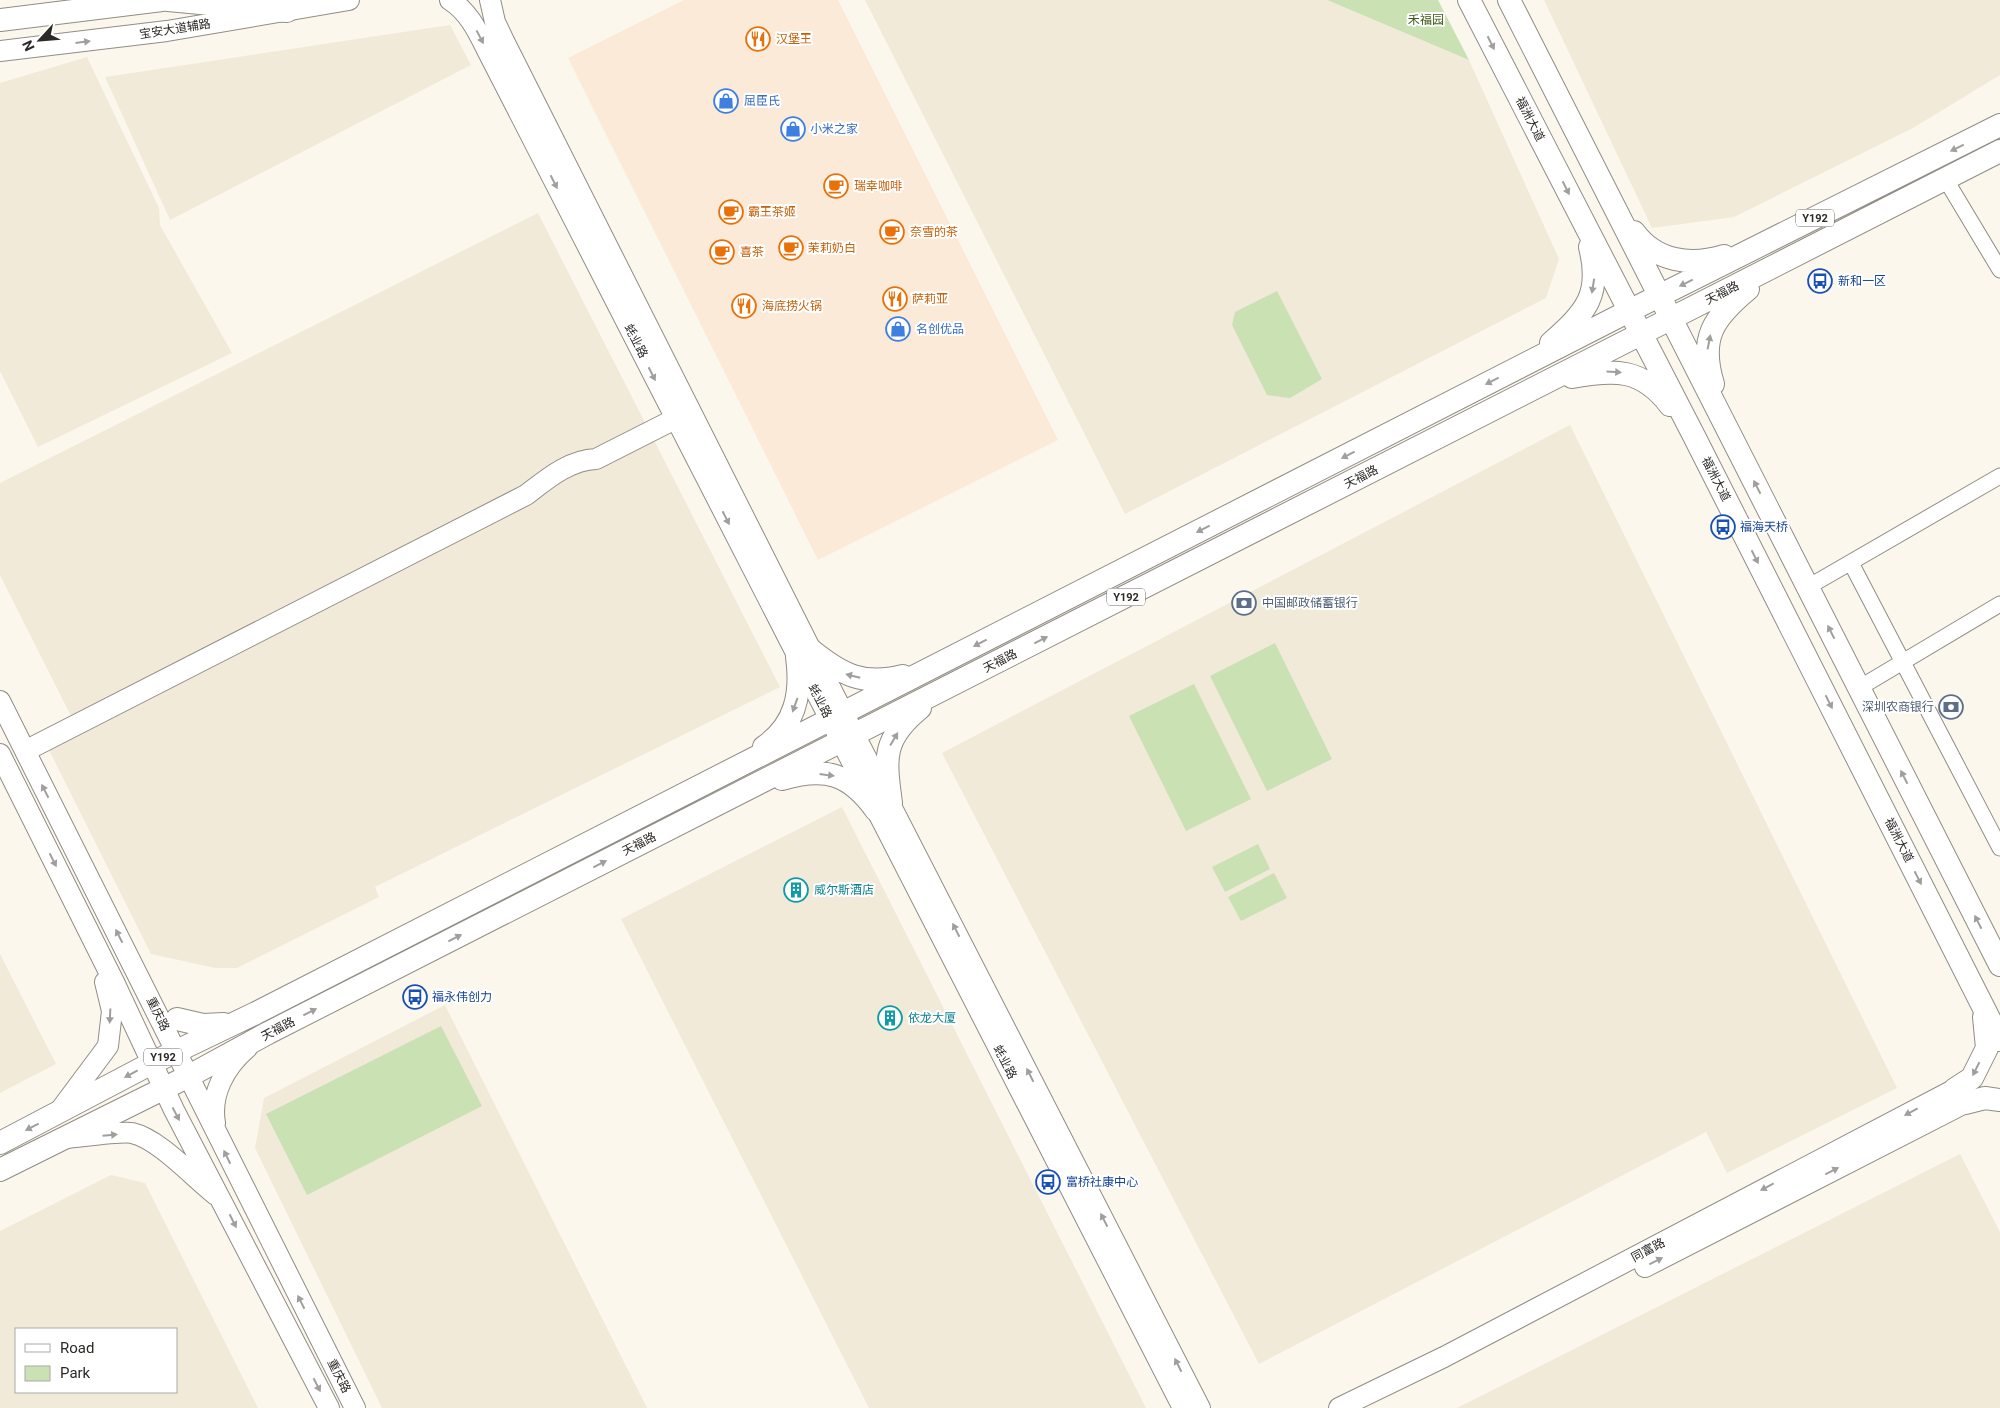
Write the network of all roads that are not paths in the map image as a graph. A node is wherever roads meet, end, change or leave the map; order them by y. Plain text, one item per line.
1 (162, 0) edge
2 (168, 0) edge
3 (349, 0) edge
4 (450, 0) edge
5 (490, 0) edge
6 (1469, 0) edge
7 (1509, 0) edge
8 (287, 11) junction
9 (0, 20) edge
10 (0, 51) edge
11 (2000, 125) edge
12 (2000, 152) edge
13 (1946, 180) junction
14 (1613, 202) junction
15 (1583, 222) junction
16 (1766, 243) junction
17 (1775, 266) junction
18 (2000, 270) edge
19 (1661, 295) junction
20 (1629, 311) junction
21 (1672, 318) junction
22 (1642, 334) junction
23 (1529, 362) junction
24 (1549, 381) junction
25 (675, 419) junction
26 (1725, 423) junction
27 (1694, 436) junction
28 (2000, 476) edge
29 (1851, 563) junction
30 (1808, 587) junction
31 (2000, 604) edge
32 (804, 654) junction
33 (1904, 663) junction
34 (935, 666) junction
35 (1860, 688) junction
36 (943, 690) junction
37 (0, 701) edge
38 (837, 716) junction
39 (848, 738) junction
40 (25, 751) junction
41 (2, 764) edge
42 (733, 769) junction
43 (746, 790) junction
44 (883, 807) junction
45 (2000, 848) edge
46 (99, 951) junction
47 (2000, 965) edge
48 (141, 979) junction
49 (1983, 1006) junction
50 (177, 1020) joint
51 (237, 1021) junction
52 (2000, 1040) edge
53 (252, 1043) junction
54 (176, 1051) junction
55 (152, 1063) junction
56 (189, 1076) junction
57 (164, 1089) junction
58 (1960, 1096) junction
59 (2000, 1100) edge
60 (60, 1113) junction
61 (217, 1134) junction
62 (62, 1138) junction
63 (0, 1143) edge
64 (0, 1170) edge
65 (221, 1198) junction
66 (328, 1408) edge
67 (355, 1408) edge
68 (1183, 1408) edge
69 (1200, 1408) edge
70 (1339, 1408) edge
71 (1362, 1408) edge

1 - 9 main road
2 - 8 main road
3 - 8 street, 宝安大道辅路
4 -> 25 street, 蚝业路
5 - 32 street, 蚝业路
6 -> 15 main road, 福洲大道
7 - 14 main road
10 -> 8 street, 宝安大道辅路
11 -> 16 main road, 天福路 / Y192
12 - 13 main road, 天福路 / Y192
13 - 17 main road, 天福路 / Y192
13 - 18 street
14 - 16 main road
14 - 19 main road
15 - 20 main road, 福洲大道
15 -> 23 main road
16 -> 19 main road, 天福路 / Y192
17 - 21 main road, 天福路 / Y192
26 -> 17 main road
19 - 20 main road, 天福路 / Y192
19 - 21 main road
20 - 22 main road, 福洲大道
20 - 23 main road, 天福路 / Y192
21 - 22 main road, 天福路 / Y192
21 - 26 main road
22 - 24 main road, 天福路 / Y192
22 - 27 main road, 福洲大道
23 -> 34 main road, 天福路 / Y192
24 -> 27 main road
36 -> 24 main road, 天福路 / Y192
25 -> 32 street, 蚝业路
25 - 40 street
30 -> 26 main road
27 -> 49 main road, 福洲大道
28 - 29 street
29 - 30 street
29 - 33 street
35 -> 30 main road
31 - 33 street
34 -> 32 main road
32 - 38 street, 蚝业路
32 -> 42 main road
33 - 35 street
33 - 45 street
34 - 38 main road, 天福路 / Y192
47 -> 35 main road
36 - 39 main road, 天福路 / Y192
44 -> 36 main road
37 - 40 street, 重庆路
38 - 39 street, 蚝业路
38 - 42 main road, 天福路 / Y192
39 - 43 main road, 天福路 / Y192
39 - 44 street, 蚝业路
48 -> 40 street, 重庆路
41 -> 46 street, 重庆路
42 - 51 main road, 天福路 / Y192
43 -> 44 main road
53 -> 43 main road, 天福路 / Y192
44 - 68 street, 蚝业路
69 -> 44 street, 蚝业路
46 - 55 street, 重庆路
46 -> 60 street
48 - 50 street
48 - 54 street, 重庆路
49 - 52 main road, 福洲大道
49 -> 58 main road
50 - 51 main road
51 - 54 main road, 天福路 / Y192
53 - 56 main road, 天福路 / Y192
53 - 61 street, Y192
54 - 55 main road, 天福路 / Y192
54 - 56 street, 重庆路
55 - 57 street, 重庆路
55 -> 60 main road, 天福路 / Y192
56 - 57 main road, 天福路 / Y192
56 - 61 street, 重庆路
57 - 62 main road, 天福路 / Y192
57 -> 65 street, 重庆路
58 - 59 main road
58 -> 70 street, 同富路
71 -> 58 street, 同富路
60 -> 63 main road, 天福路 / Y192
67 -> 61 street, 重庆路
62 - 64 main road, 天福路 / Y192
62 -> 65 street
65 -> 66 street, 重庆路

